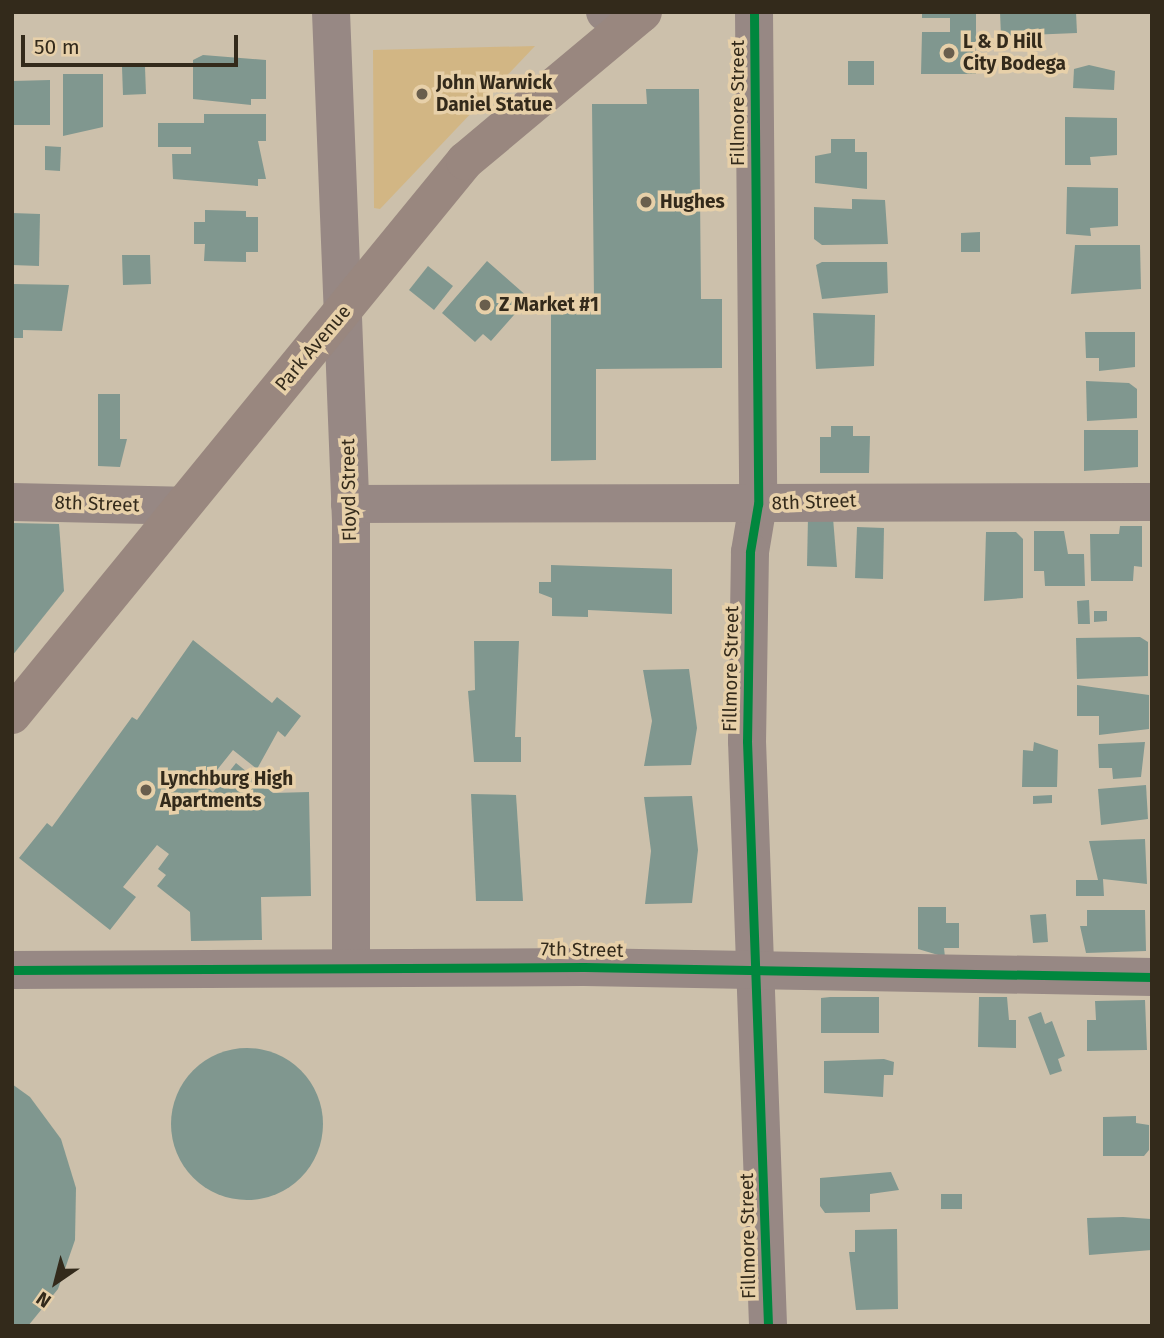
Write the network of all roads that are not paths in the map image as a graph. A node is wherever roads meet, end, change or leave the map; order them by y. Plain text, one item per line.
1 (331, 12) edge
2 (754, 12) edge
3 (629, 13) edge
4 (343, 313) junction
5 (12, 502) edge
6 (1152, 502) edge
7 (350, 504) junction
8 (758, 504) junction
9 (182, 506) junction
10 (12, 715) edge
11 (351, 968) junction
12 (12, 970) edge
13 (760, 972) junction
14 (1152, 977) edge
15 (768, 1326) edge

1 - 4 street, Floyd Street
2 - 8 street, Fillmore Street
3 - 4 main road, Park Avenue
4 - 7 street, Floyd Street
4 - 9 main road, Park Avenue
5 - 9 street, 8th Street
6 - 8 street, 8th Street
7 - 8 street, 8th Street
7 - 11 street, Floyd Street
8 - 13 street, Fillmore Street
9 - 10 main road, Park Avenue
11 - 12 street, 7th Street
11 - 13 street, 7th Street
13 - 14 street, 7th Street
13 - 15 street, Fillmore Street

